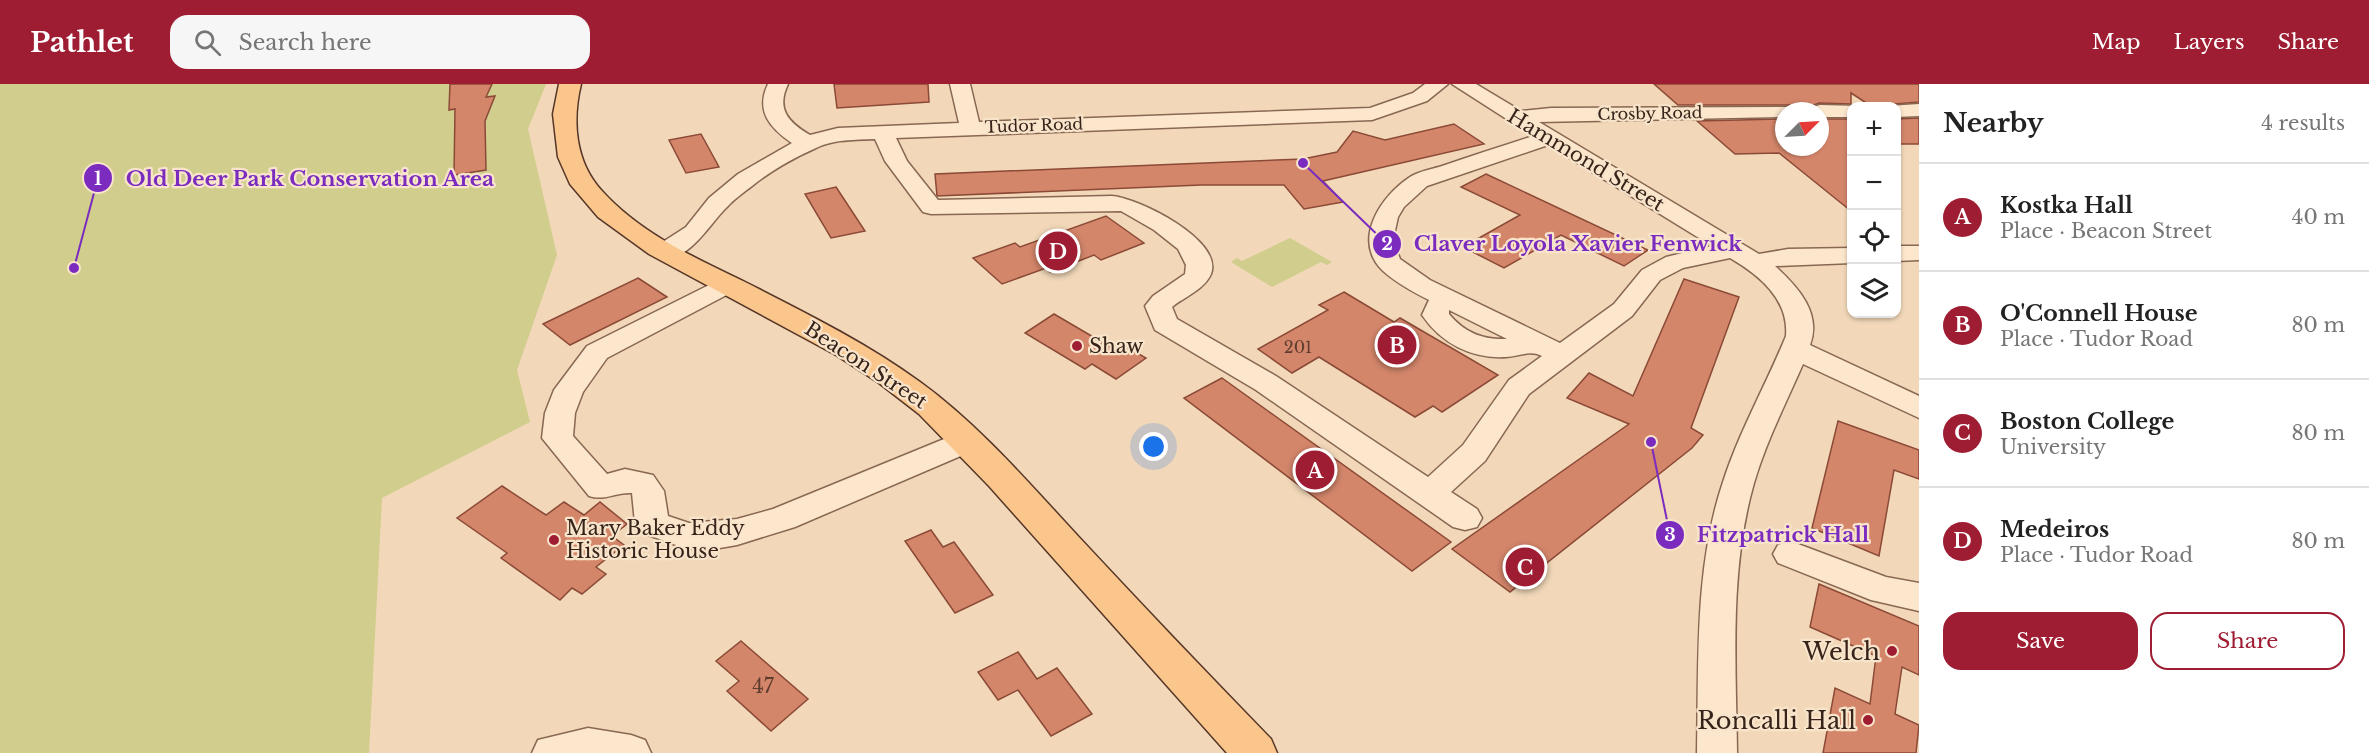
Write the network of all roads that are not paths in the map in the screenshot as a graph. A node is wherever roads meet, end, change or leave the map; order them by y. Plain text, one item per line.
1 (570, 84) edge
2 (778, 84) edge
3 (960, 84) edge
4 (1438, 84) edge
5 (1462, 84) edge
6 (1919, 110) edge
7 (1775, 111) edge
8 (1829, 111) edge
9 (1847, 111) edge
10 (1901, 111) edge
11 (1516, 118) junction
12 (970, 127) junction
13 (885, 131) junction
14 (1548, 138) junction
15 (808, 143) junction
16 (664, 252) junction
17 (1919, 253) edge
18 (1901, 254) edge
19 (1734, 255) junction
20 (1847, 255) edge
21 (727, 284) junction
22 (1795, 349) junction
23 (1560, 354) junction
24 (1919, 408) edge
25 (966, 441) junction
26 (1429, 494) junction
27 (1466, 518) dead end
28 (1790, 554) dead end
29 (1919, 597) edge
30 (552, 753) edge
31 (631, 753) edge
32 (1255, 753) edge
33 (1717, 753) edge

1 - 16 main road, Beacon Street
2 - 15 street
3 - 12 street
4 - 12 street, Tudor Road
5 - 11 street, Hammond Street
6 - 10 street
7 - 11 street, Crosby Road
8 - 9 street
11 - 14 street, Hammond Street
12 - 13 street, Tudor Road
13 - 15 street, Tudor Road
13 - 26 street
14 - 19 street, Hammond Street
14 - 23 street
15 - 16 street, Tudor Road
16 - 21 main road, Beacon Street
17 - 18 street
19 - 20 street
19 - 22 street, Hammond Street
19 - 23 street
21 - 25 main road, Beacon Street
21 - 25 street
22 - 24 street
22 - 33 street, Hammond Street
23 - 26 street
25 - 32 main road, Beacon Street
26 - 27 street
28 - 29 street
30 - 31 street

